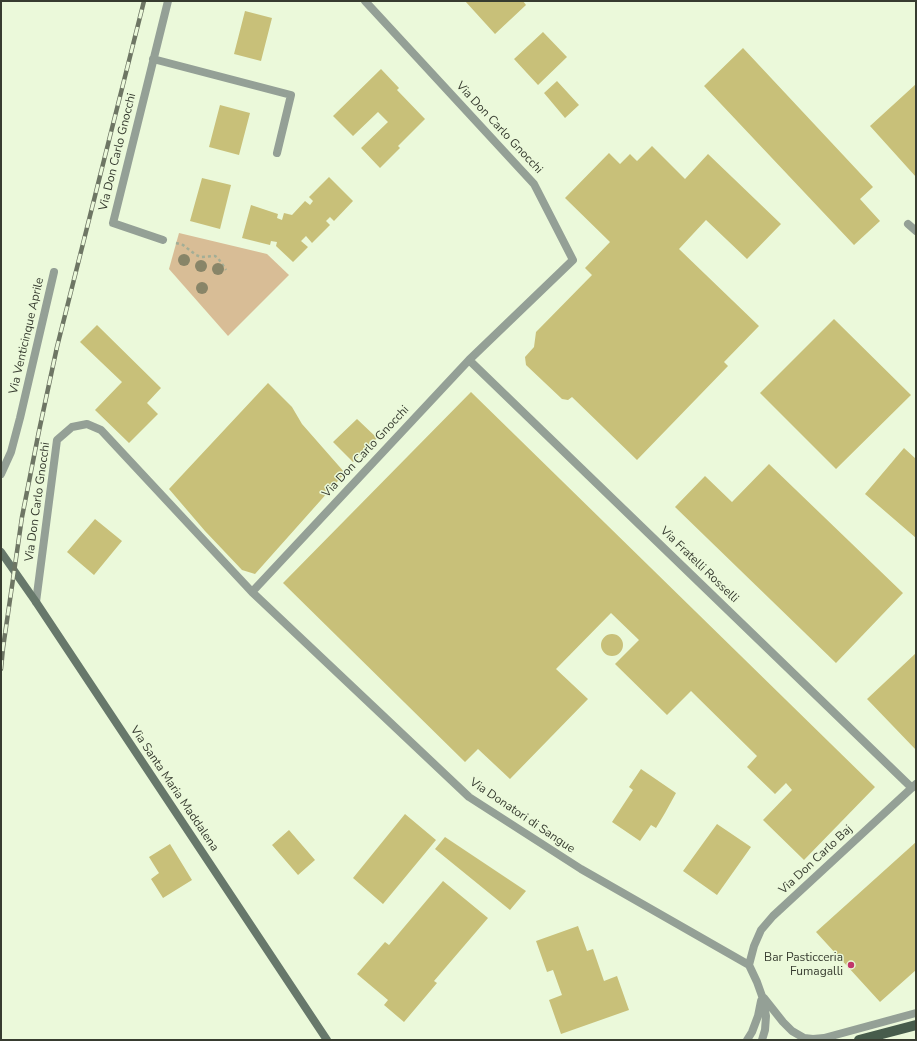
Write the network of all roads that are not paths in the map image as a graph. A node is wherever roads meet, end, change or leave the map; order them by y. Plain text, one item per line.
1 (168, 1) edge
2 (365, 1) edge
3 (153, 59) junction
4 (277, 153) dead end
5 (908, 224) dead end
6 (916, 231) edge
7 (163, 240) road end
8 (54, 272) dead end
9 (469, 360) junction
10 (1, 474) edge
11 (1, 552) edge
12 (252, 592) junction
13 (36, 602) junction
14 (914, 786) edge
15 (749, 965) junction
16 (762, 996) junction
17 (916, 1013) edge
18 (916, 1025) edge
19 (327, 1040) edge
20 (747, 1040) edge
21 (762, 1040) edge
22 (859, 1040) edge

1 - 3 street, Via Don Carlo Gnocchi
2 - 9 street, Via Don Carlo Gnocchi
3 - 4 street
3 - 7 street, Via Don Carlo Gnocchi
5 - 6 street
8 - 10 street, Via Venticinque Aprile
9 - 12 street, Via Don Carlo Gnocchi
9 - 14 street, Via Fratelli Rosselli
11 - 13 street, Via Santa Maria Maddalena
12 - 13 street, Via Don Carlo Gnocchi
12 - 15 street, Via Donatori di Sangue
13 - 19 street, Via Santa Maria Maddalena
14 - 15 street, Via Don Carlo Baj
15 - 16 street
16 - 17 street
16 - 20 street
16 - 21 street
18 - 22 main road

